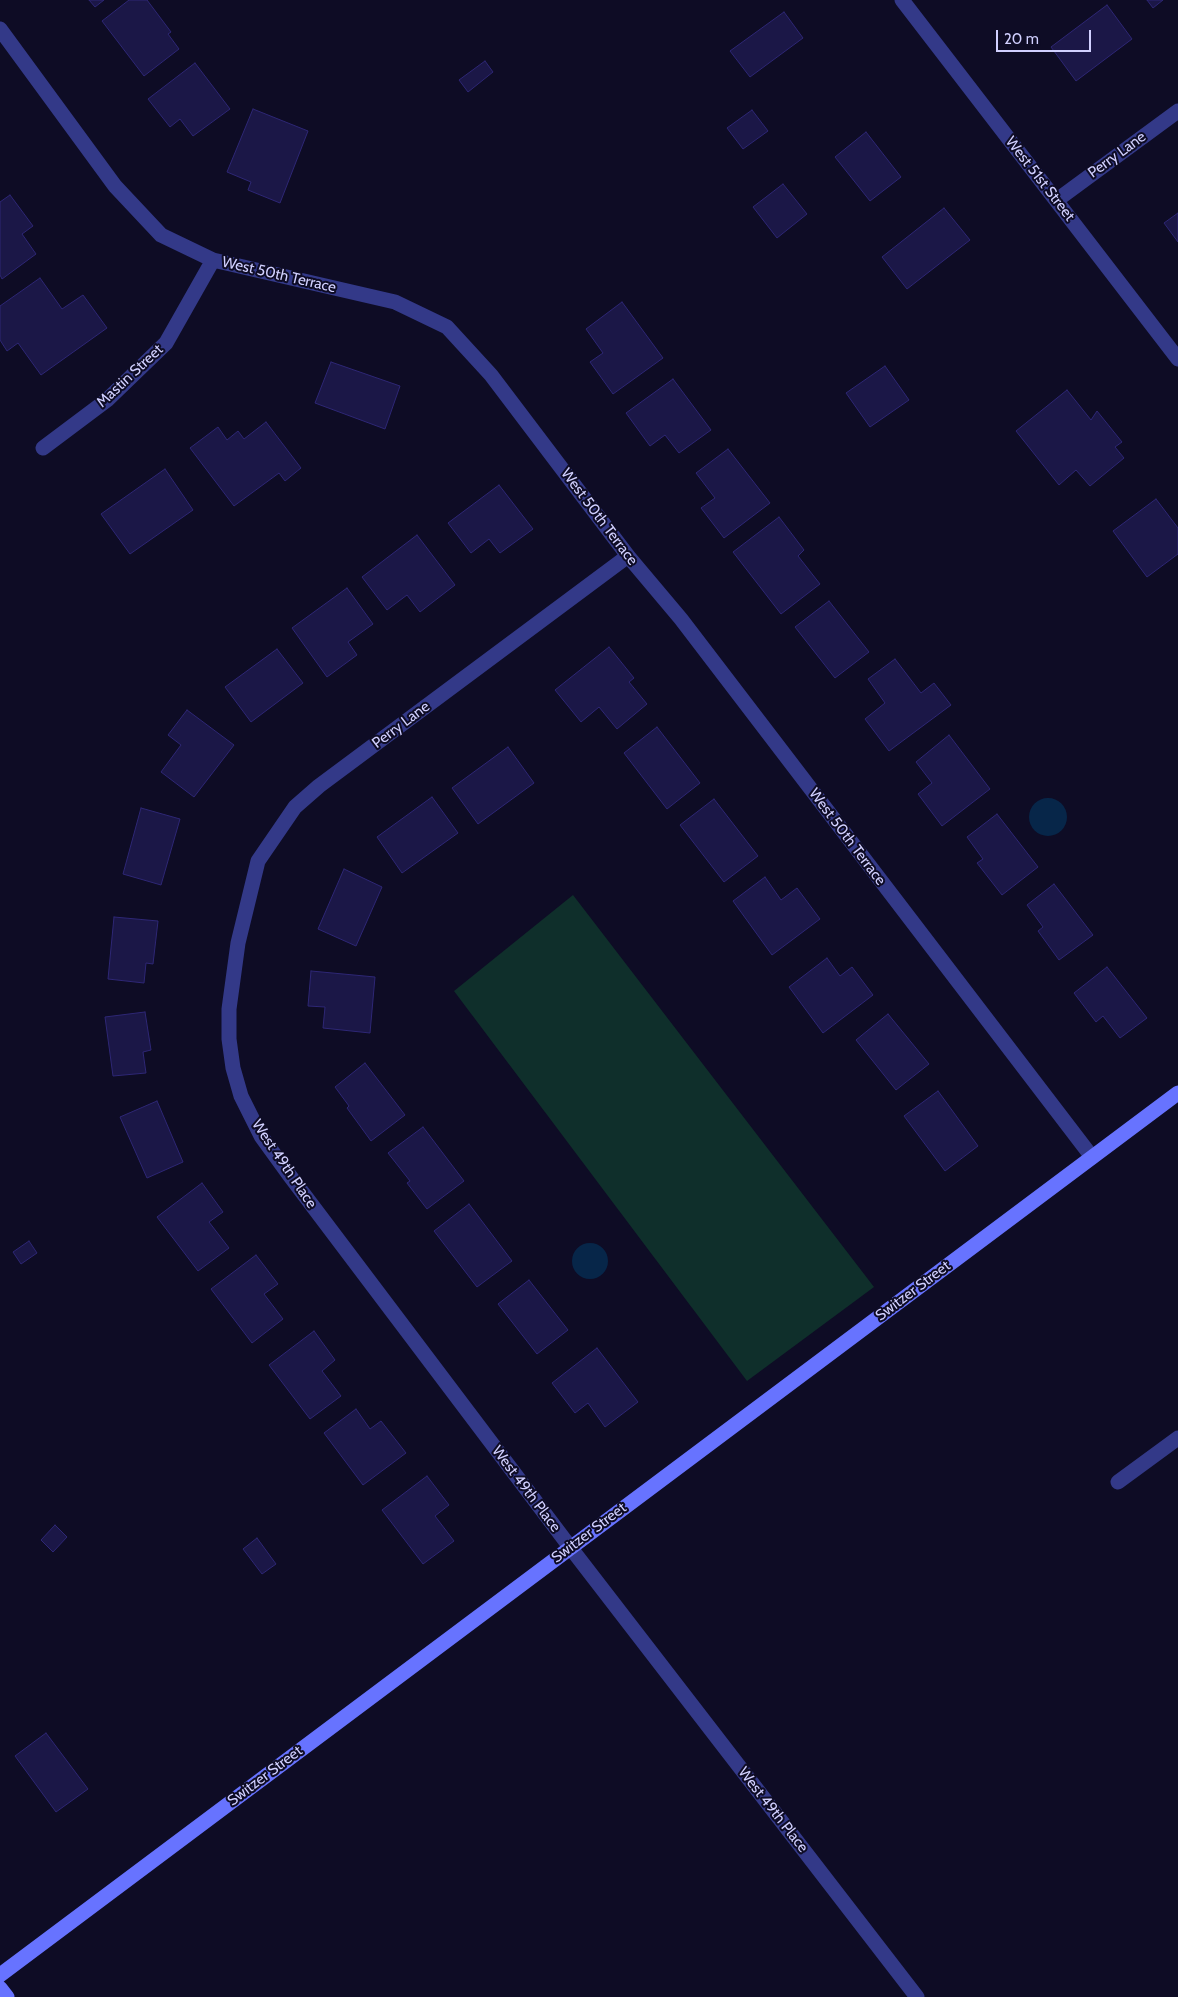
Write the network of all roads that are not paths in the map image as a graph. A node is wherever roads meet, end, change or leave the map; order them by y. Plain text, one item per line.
1 (902, 0) edge
2 (0, 30) edge
3 (1178, 111) edge
4 (1057, 200) junction
5 (214, 260) junction
6 (1178, 359) edge
7 (43, 448) dead end
8 (628, 556) junction
9 (238, 943) joint
10 (1178, 1092) edge
11 (1092, 1156) junction
12 (1178, 1438) edge
13 (1118, 1482) dead end
14 (570, 1547) junction
15 (0, 1975) edge
16 (0, 1988) edge
17 (7, 1997) edge
18 (917, 1997) edge

1 - 4 street, West 51st Street
2 - 5 street, West 50th Terrace
3 - 4 street, Perry Lane
4 - 6 street, West 51st Street
5 - 7 street, Mastin Street
5 - 8 street, West 50th Terrace
8 - 9 street, Perry Lane
8 - 11 street, West 50th Terrace
9 - 14 street, West 49th Place
10 - 11 street, Switzer Street
11 - 14 street, Switzer Street
12 - 13 street
14 - 15 street, Switzer Street
14 - 18 street, West 49th Place
16 - 17 street

